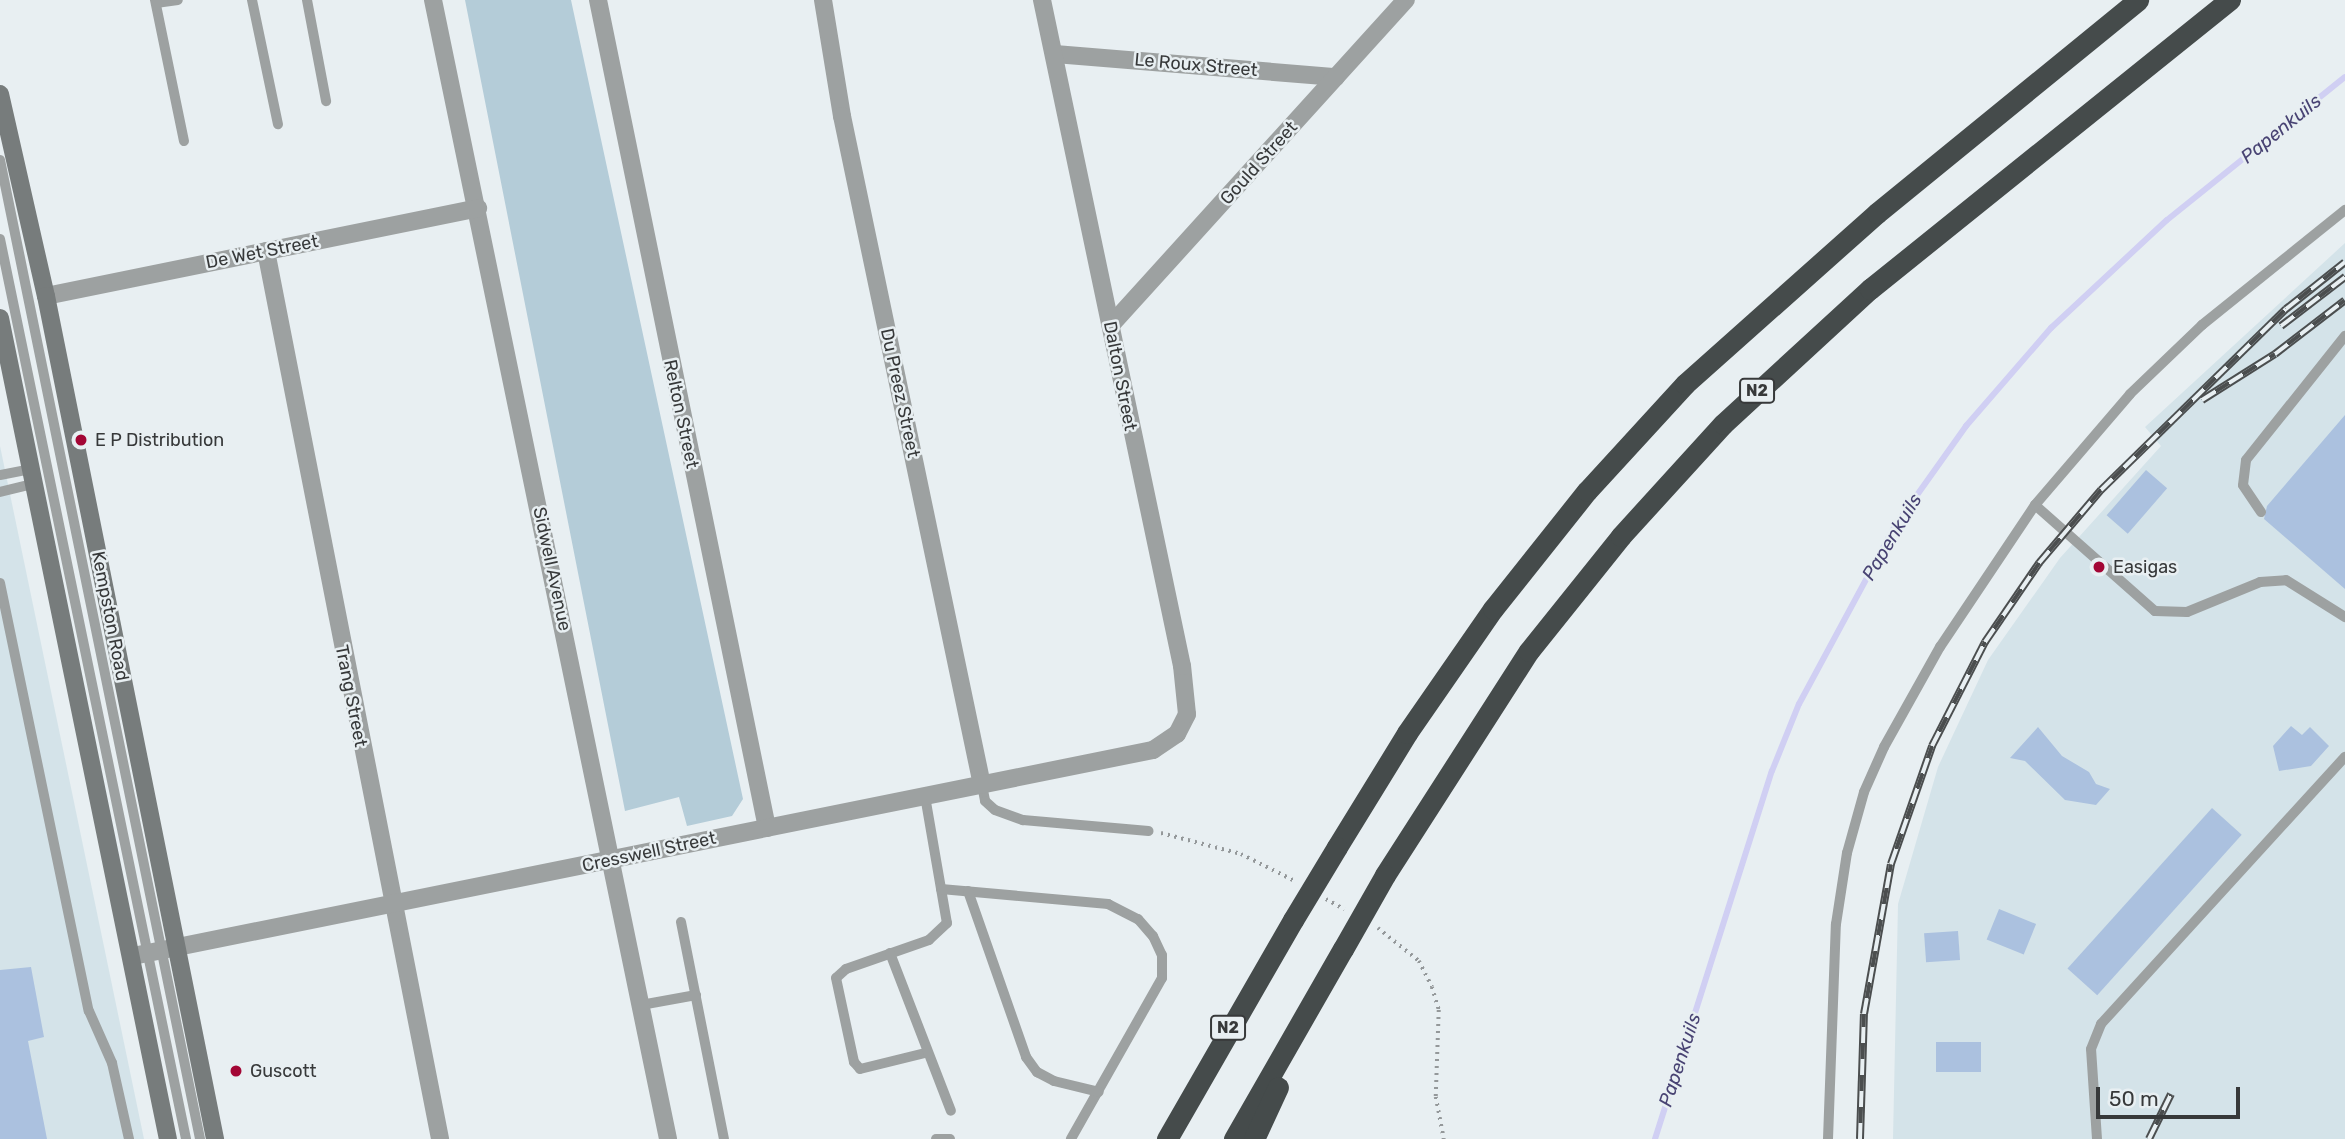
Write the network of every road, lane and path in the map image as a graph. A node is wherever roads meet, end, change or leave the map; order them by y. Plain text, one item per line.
1 (178, 0) edge
2 (252, 0) edge
3 (307, 0) edge
4 (433, 0) edge
5 (598, 0) edge
6 (823, 0) edge
7 (1042, 0) edge
8 (1406, 0) edge
9 (2138, 0) edge
10 (2230, 0) edge
11 (156, 2) edge
12 (1055, 54) junction
13 (1336, 77) junction
14 (0, 94) edge
15 (326, 101) dead end
16 (278, 124) dead end
17 (184, 141) dead end
18 (0, 160) edge
19 (478, 208) junction
20 (2345, 210) edge
21 (0, 239) edge
22 (266, 251) junction
23 (46, 296) junction
24 (0, 318) edge
25 (1111, 325) junction
26 (2345, 336) edge
27 (0, 475) edge
28 (31, 476) junction
29 (0, 492) edge
30 (2035, 505) junction
31 (2261, 512) dead end
32 (0, 583) edge
33 (2345, 617) edge
34 (1165, 746) joint
35 (2345, 757) edge
36 (982, 785) junction
37 (925, 796) junction
38 (767, 828) junction
39 (1149, 831) dead end
40 (611, 860) junction
41 (942, 888) junction
42 (968, 891) junction
43 (391, 905) junction
44 (681, 922) dead end
45 (154, 952) junction
46 (890, 953) junction
47 (1339, 955) junction
48 (1257, 976) junction
49 (696, 995) junction
50 (641, 1005) junction
51 (925, 1053) junction
52 (1098, 1093) junction
53 (951, 1111) dead end
54 (129, 1139) edge
55 (168, 1139) edge
56 (186, 1139) edge
57 (200, 1139) edge
58 (215, 1139) edge
59 (440, 1139) edge
60 (668, 1139) edge
61 (724, 1139) edge
62 (936, 1139) edge
63 (950, 1139) edge
64 (1071, 1139) edge
65 (1157, 1139) edge
66 (1167, 1139) edge
67 (1234, 1139) edge
68 (1254, 1139) edge
69 (1828, 1139) edge
70 (2097, 1139) edge

1 - 11 lane
2 - 16 lane
3 - 15 lane
4 - 19 street, Sidwell Avenue
5 - 38 street, Relton Street
6 - 36 street, Du Preez Street
7 - 12 street, Dalton Street
8 - 13 street, Gould Street
9 - 48 highway, N2, bridge
10 - 47 highway, N2, bridge
11 - 17 lane
12 - 13 street, Le Roux Street
12 - 25 street, Dalton Street
13 - 25 street, Gould Street
14 - 23 main road, Kempston Road
18 - 45 lane
19 - 22 street, De Wet Street
19 - 40 street, Sidwell Avenue
20 - 30 lane
21 - 45 lane
22 - 23 street, De Wet Street
22 - 43 street, Trang Street
23 - 45 main road, Kempston Road
24 - 28 main road, Kempston Road
25 - 34 street, Dalton Street
26 - 31 lane
27 - 28 lane
28 - 29 lane
28 - 45 main road, Kempston Road
30 - 33 lane
30 - 69 lane
32 - 54 lane
34 - 36 street, Cresswell Street
35 - 70 lane
36 - 37 street, Cresswell Street
36 - 39 lane
37 - 38 street, Cresswell Street
37 - 41 lane
38 - 40 street, Cresswell Street
40 - 43 street, Cresswell Street
40 - 50 street, Sidwell Avenue
41 - 42 lane
41 - 46 lane
42 - 52 lane
42 - 52 lane
43 - 45 street, Cresswell Street
43 - 59 street, Trang Street
44 - 49 lane
45 - 55 main road, Kempston Road
45 - 56 lane
45 - 57 lane
45 - 58 main road, Kempston Road
46 - 51 lane
46 - 51 lane
47 - 67 highway, N2
47 - 68 highway
48 - 65 highway
48 - 66 highway, N2
49 - 50 lane
49 - 61 lane
50 - 60 street, Sidwell Avenue
51 - 53 lane
52 - 64 lane
62 - 63 lane

